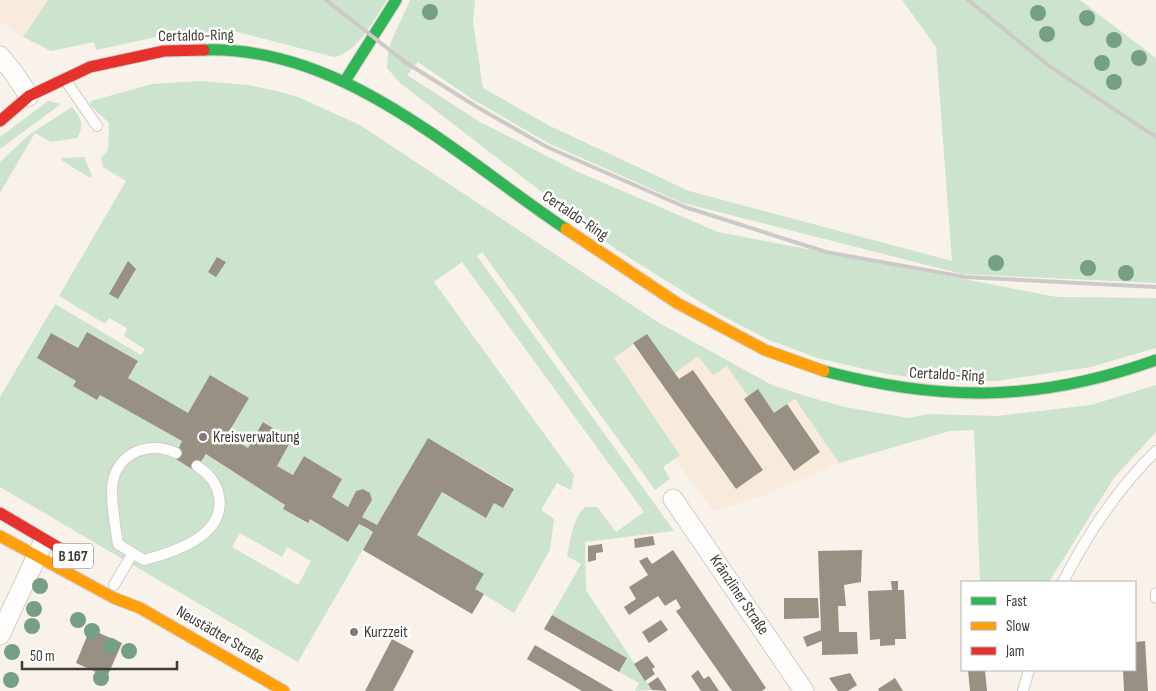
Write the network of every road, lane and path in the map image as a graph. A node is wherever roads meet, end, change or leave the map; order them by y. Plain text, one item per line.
1 (396, 0) edge
2 (0, 56) edge
3 (65, 80) junction
4 (346, 81) junction
5 (29, 96) junction
6 (0, 121) edge
7 (97, 126) dead end
8 (1156, 360) edge
9 (1156, 450) edge
10 (176, 453) dead end
11 (197, 466) dead end
12 (673, 499) dead end
13 (0, 514) edge
14 (0, 536) edge
15 (44, 539) junction
16 (133, 553) junction
17 (36, 557) junction
18 (89, 566) dead end
19 (103, 575) dead end
20 (1064, 581) edge
21 (114, 585) junction
22 (1156, 593) edge
23 (1156, 598) edge
24 (140, 608) junction
25 (0, 635) edge
26 (1029, 671) edge
27 (284, 691) edge
28 (804, 691) edge
29 (1023, 691) edge

1 - 4 main road
2 - 5 street
3 - 4 main road, Certaldo-Ring
3 - 5 main road, Certaldo-Ring
3 - 7 lane
4 - 8 main road, Certaldo-Ring
5 - 6 main road, Certaldo-Ring
9 - 20 lane
10 - 16 lane
11 - 16 lane
12 - 28 street, Kränzliner Straße
13 - 15 main road, B 167
14 - 17 main road, Neustädter Straße / B 167
15 - 17 street
15 - 18 main road, B 167
16 - 21 lane
17 - 24 main road, Neustädter Straße / B 167
17 - 25 street
19 - 21 main road, Neustädter Straße / B 167
21 - 24 main road, Neustädter Straße / B 167
22 - 23 lane
24 - 27 main road, Neustädter Straße / B 167
26 - 29 lane

